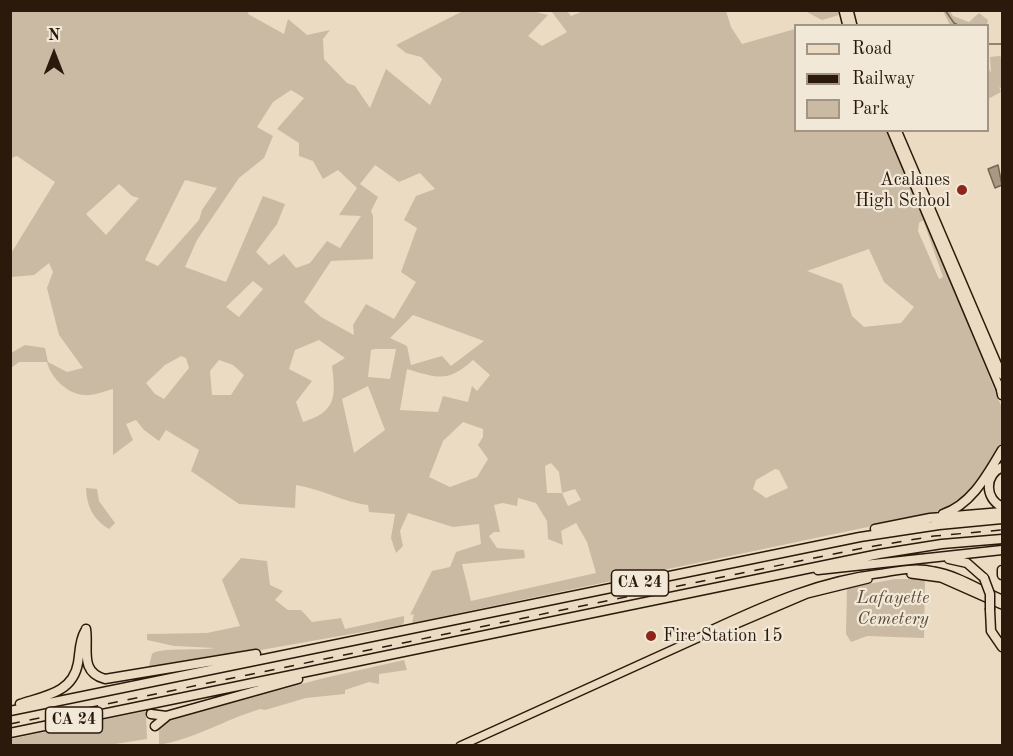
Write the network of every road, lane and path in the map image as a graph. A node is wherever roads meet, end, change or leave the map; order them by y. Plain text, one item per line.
1 (892, 132) edge
2 (898, 132) edge
3 (1002, 375) edge
4 (1002, 393) edge
5 (1002, 450) edge
6 (1002, 467) edge
7 (1002, 507) edge
8 (1002, 512) edge
9 (930, 518) junction
10 (1002, 519) edge
11 (860, 537) junction
12 (1002, 538) edge
13 (1002, 550) edge
14 (898, 562) junction
15 (809, 569) junction
16 (1002, 599) edge
17 (1002, 605) edge
18 (709, 633) junction
19 (328, 646) junction
20 (1002, 647) edge
21 (314, 673) junction
22 (10, 708) edge
23 (151, 714) dead end
24 (166, 716) junction
25 (155, 726) dead end
26 (10, 733) edge
27 (460, 746) edge

1 - 4 main road
2 - 3 main road
5 - 9 highway
6 - 7 highway
8 - 9 highway
9 - 11 highway
10 - 11 highway, CA 24
11 - 19 highway, CA 24
12 - 15 highway, CA 24
13 - 14 highway
14 - 15 highway
14 - 20 highway, bridge
15 - 21 highway, CA 24
16 - 18 main road
17 - 18 main road
18 - 27 main road
19 - 22 highway, CA 24
19 - 22 highway
21 - 24 highway
21 - 26 highway, CA 24
23 - 24 highway
24 - 25 highway

